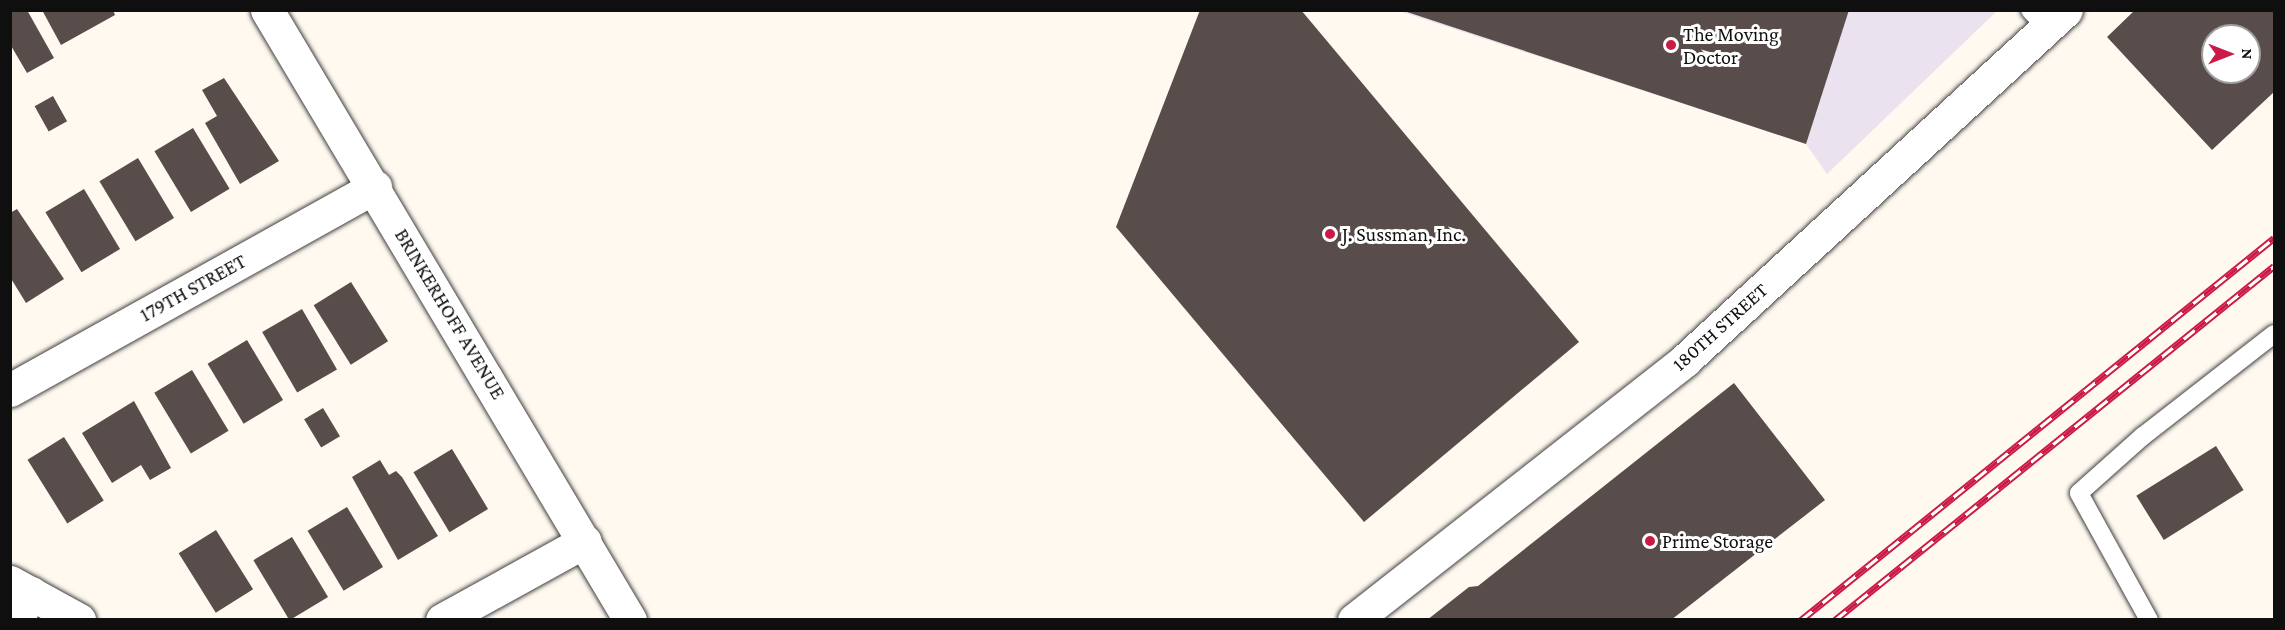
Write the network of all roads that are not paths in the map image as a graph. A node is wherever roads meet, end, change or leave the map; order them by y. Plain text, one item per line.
1 (267, 10) edge
2 (2048, 16) edge
3 (375, 187) junction
4 (2274, 334) edge
5 (10, 390) edge
6 (585, 541) junction
7 (19, 598) edge
8 (79, 620) edge
9 (442, 620) edge
10 (630, 620) edge
11 (1354, 620) edge
12 (2149, 620) edge

1 - 3 street, BRINKERHOFF AVENUE
2 - 11 street, 180TH STREET
3 - 5 street, 179TH STREET
3 - 6 street, BRINKERHOFF AVENUE
4 - 12 lane
6 - 9 street
6 - 10 street, BRINKERHOFF AVENUE
7 - 8 street

